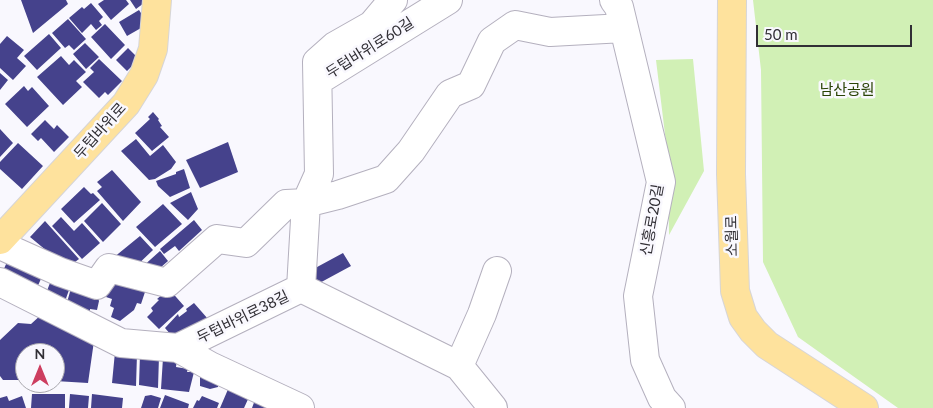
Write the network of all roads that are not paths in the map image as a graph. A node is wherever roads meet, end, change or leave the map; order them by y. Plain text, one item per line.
1 (157, 0) edge
2 (393, 0) edge
3 (448, 0) edge
4 (614, 0) edge
5 (725, 0) edge
6 (732, 0) edge
7 (624, 28) junction
8 (318, 80) junction
9 (306, 203) junction
10 (0, 240) edge
11 (0, 245) edge
12 (497, 271) dead end
13 (0, 282) edge
14 (301, 288) junction
15 (178, 348) junction
16 (459, 366) junction
17 (300, 408) edge
18 (493, 408) edge
19 (671, 408) edge
20 (832, 408) edge
21 (864, 408) edge

1 - 10 main road, 두텁바위로
2 - 8 street
3 - 8 street, 두텁바위로60길
4 - 7 street, 신흥로20길
5 - 20 main road, 소월로
6 - 21 main road, 소월로
7 - 9 street
7 - 19 street, 신흥로20길
8 - 9 street
9 - 11 street
9 - 14 street
12 - 16 street
13 - 15 street, 두텁바위로38길
14 - 15 street, 두텁바위로38길
14 - 16 street, 두텁바위로38길
15 - 17 street
16 - 18 street, 두텁바위로38길

